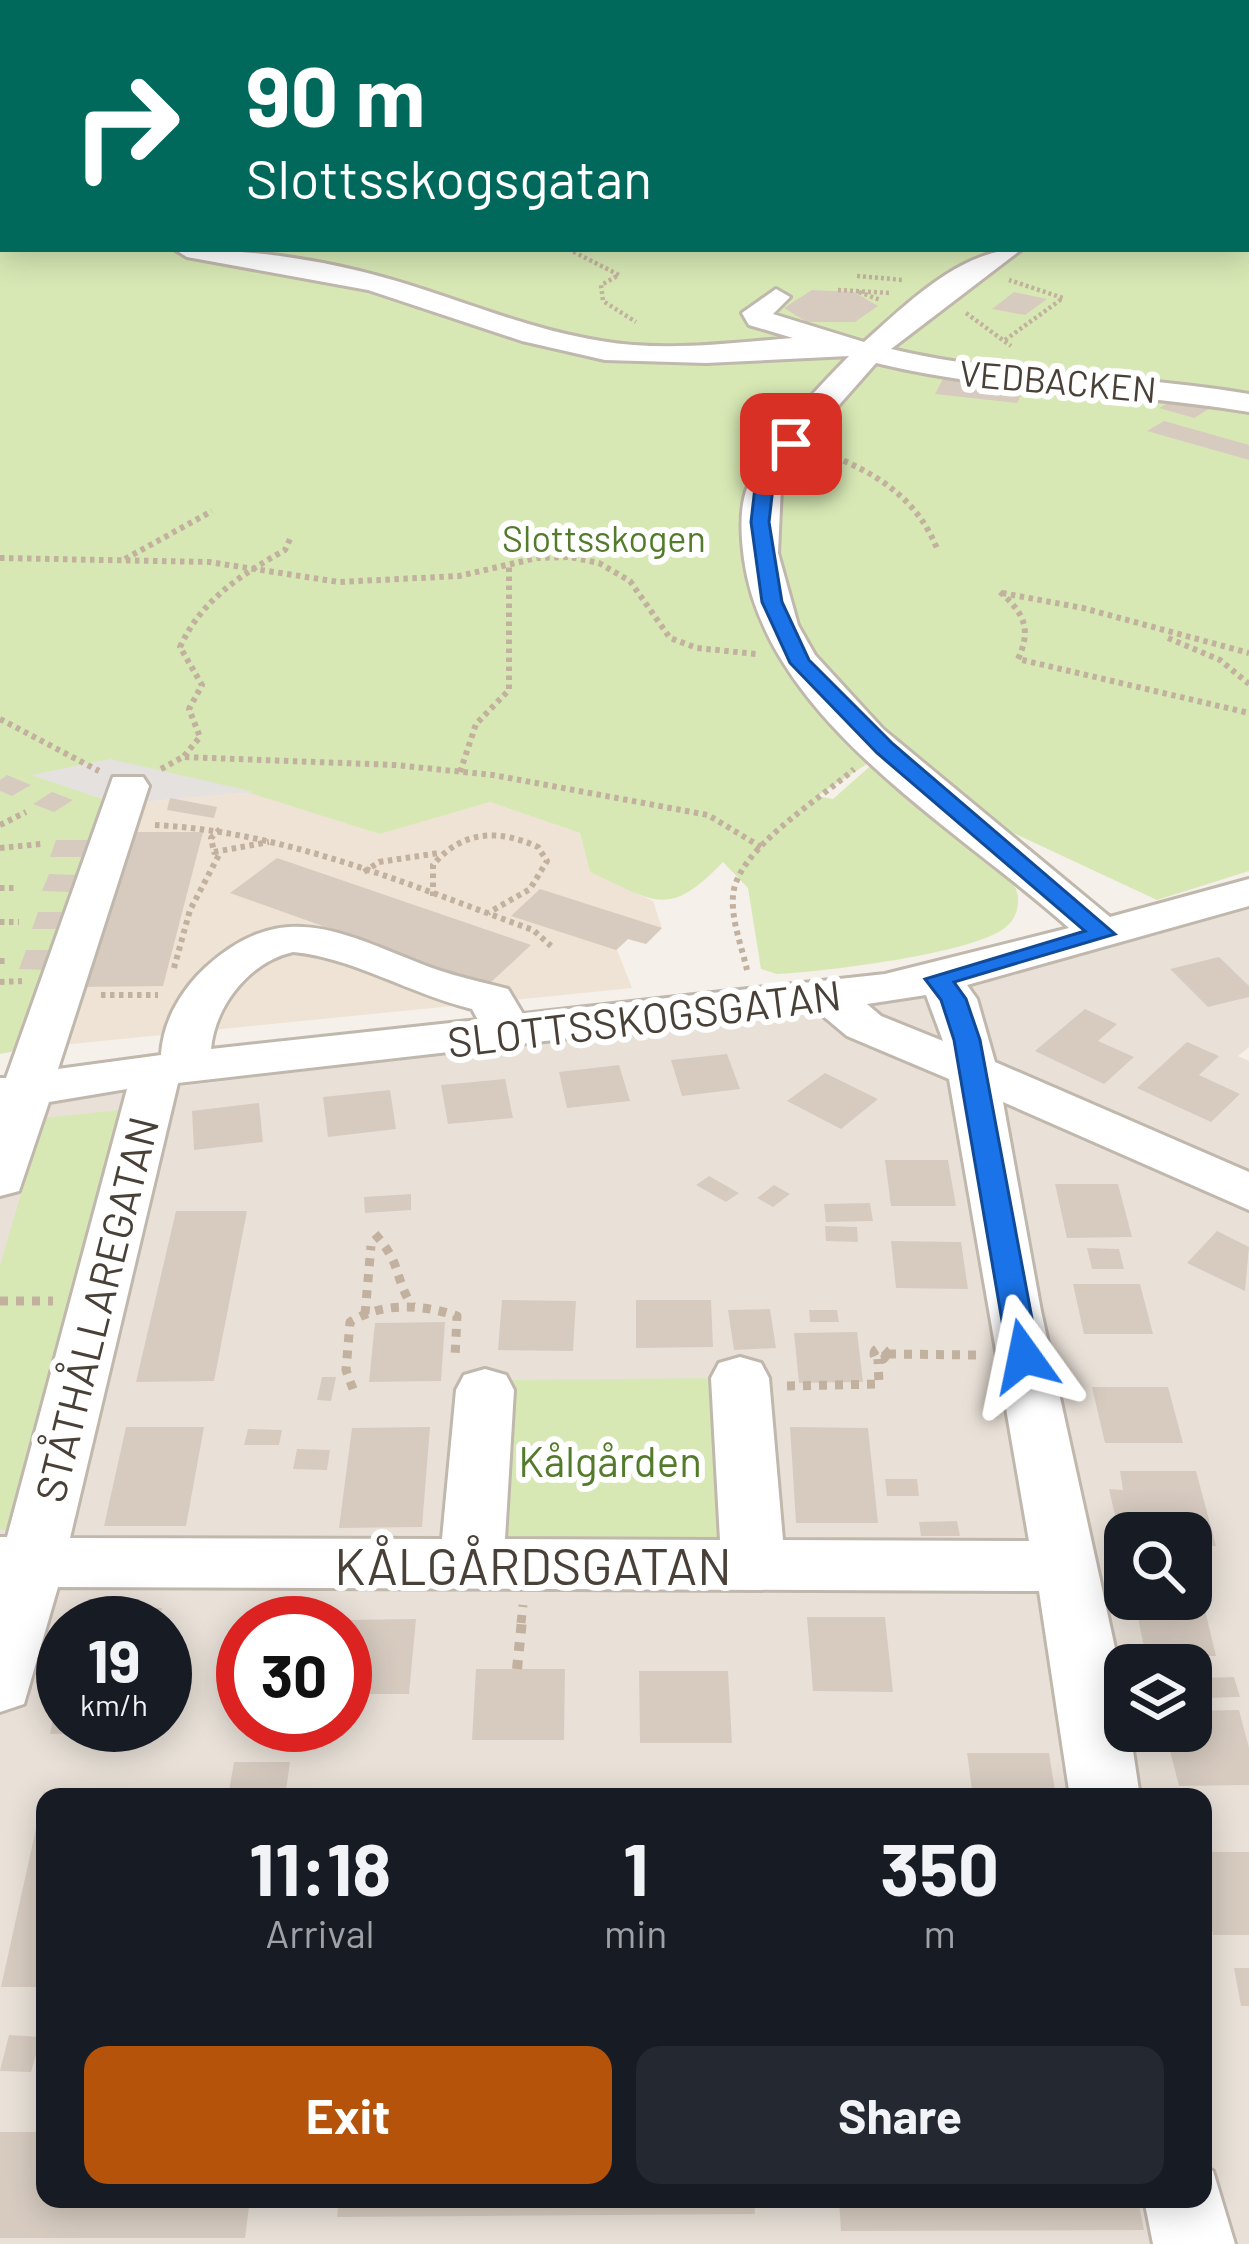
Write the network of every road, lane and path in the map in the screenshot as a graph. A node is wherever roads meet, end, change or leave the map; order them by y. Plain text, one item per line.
1 (204, 252) edge
2 (574, 252) edge
3 (994, 258) edge
4 (857, 276) dead end
5 (838, 290) dead end
6 (910, 292) junction
7 (776, 297) dead end
8 (655, 330) dead end
9 (1004, 340) junction
10 (851, 347) junction
11 (1068, 382) junction
12 (1125, 386) junction
13 (1249, 403) edge
14 (1249, 433) edge
15 (791, 444) junction
16 (212, 511) dead end
17 (290, 539) dead end
18 (938, 551) dead end
19 (0, 558) edge
20 (123, 560) junction
21 (509, 566) junction
22 (255, 567) junction
23 (1144, 627) junction
24 (793, 652) junction
25 (1249, 653) edge
26 (1249, 684) edge
27 (1249, 712) edge
28 (0, 719) edge
29 (885, 749) junction
30 (183, 757) junction
31 (460, 772) junction
32 (121, 806) junction
33 (26, 812) dead end
34 (0, 825) edge
35 (222, 828) junction
36 (272, 841) junction
37 (41, 844) dead end
38 (761, 847) junction
39 (0, 848) edge
40 (441, 853) junction
41 (220, 854) junction
42 (364, 872) junction
43 (0, 888) edge
44 (18, 888) dead end
45 (1249, 892) edge
46 (433, 896) junction
47 (486, 914) junction
48 (0, 922) edge
49 (19, 922) dead end
50 (1103, 934) junction
51 (551, 946) dead end
52 (747, 969) dead end
53 (938, 979) junction
54 (56, 995) junction
55 (828, 996) junction
56 (509, 1033) junction
57 (969, 1070) junction
58 (171, 1071) junction
59 (15, 1091) edge
60 (0, 1179) edge
61 (1249, 1193) edge
62 (375, 1234) dead end
63 (371, 1246) dead end
64 (413, 1308) junction
65 (364, 1314) junction
66 (1024, 1356) junction
67 (470, 1381) joint
68 (740, 1382) joint
69 (353, 1389) dead end
70 (15, 1562) edge
71 (500, 1562) junction
72 (753, 1564) junction
73 (1065, 1566) junction
74 (517, 1669) dead end
75 (0, 1684) edge
76 (1104, 1788) edge
77 (1186, 2208) edge
78 (1194, 2244) edge

1 - 10 street
2 - 8 path
3 - 6 street
3 - 9 path
4 - 6 path
5 - 6 path
6 - 9 path
6 - 10 street
7 - 10 street
9 - 11 path
10 - 11 street, VEDBACKEN
10 - 15 street
11 - 12 street, VEDBACKEN
12 - 13 street, VEDBACKEN
12 - 14 street
15 - 18 path
15 - 24 street
16 - 20 path
17 - 22 path
19 - 20 path
20 - 22 path
21 - 22 path
21 - 24 path
21 - 31 path
22 - 30 path
23 - 25 path
23 - 26 path
23 - 27 path
24 - 29 street
28 - 32 path
29 - 38 path
29 - 50 street
30 - 31 path
30 - 32 path
31 - 38 path
32 - 35 path
32 - 54 street
33 - 34 path
35 - 36 path
35 - 41 path
36 - 41 path
36 - 42 path
37 - 39 path
38 - 52 path
40 - 42 path
40 - 46 path
40 - 47 path
41 - 54 path
42 - 46 path
43 - 44 path
45 - 50 street, SLOTTSSKOGSGATAN
46 - 47 path
47 - 51 path
48 - 49 path
50 - 53 street, SLOTTSSKOGSGATAN
53 - 55 street, SLOTTSSKOGSGATAN
53 - 57 street
54 - 59 street
55 - 56 street, SLOTTSSKOGSGATAN
55 - 57 street
56 - 58 street, SLOTTSSKOGSGATAN
56 - 58 street, STÅTHÅLLAREGATAN
57 - 61 street
57 - 66 street
58 - 59 street, SLOTTSSKOGSGATAN
58 - 70 street, STÅTHÅLLAREGATAN
59 - 60 street
62 - 64 path
63 - 65 path
64 - 65 path
64 - 67 path
65 - 69 path
66 - 68 path
66 - 73 street
67 - 71 street
68 - 72 street
70 - 71 street, KÅLGÅRDSGATAN
70 - 75 street, STÅTHÅLLAREGATAN
71 - 72 street, KÅLGÅRDSGATAN
71 - 74 path
72 - 73 street, KÅLGÅRDSGATAN
73 - 76 street
77 - 78 street

